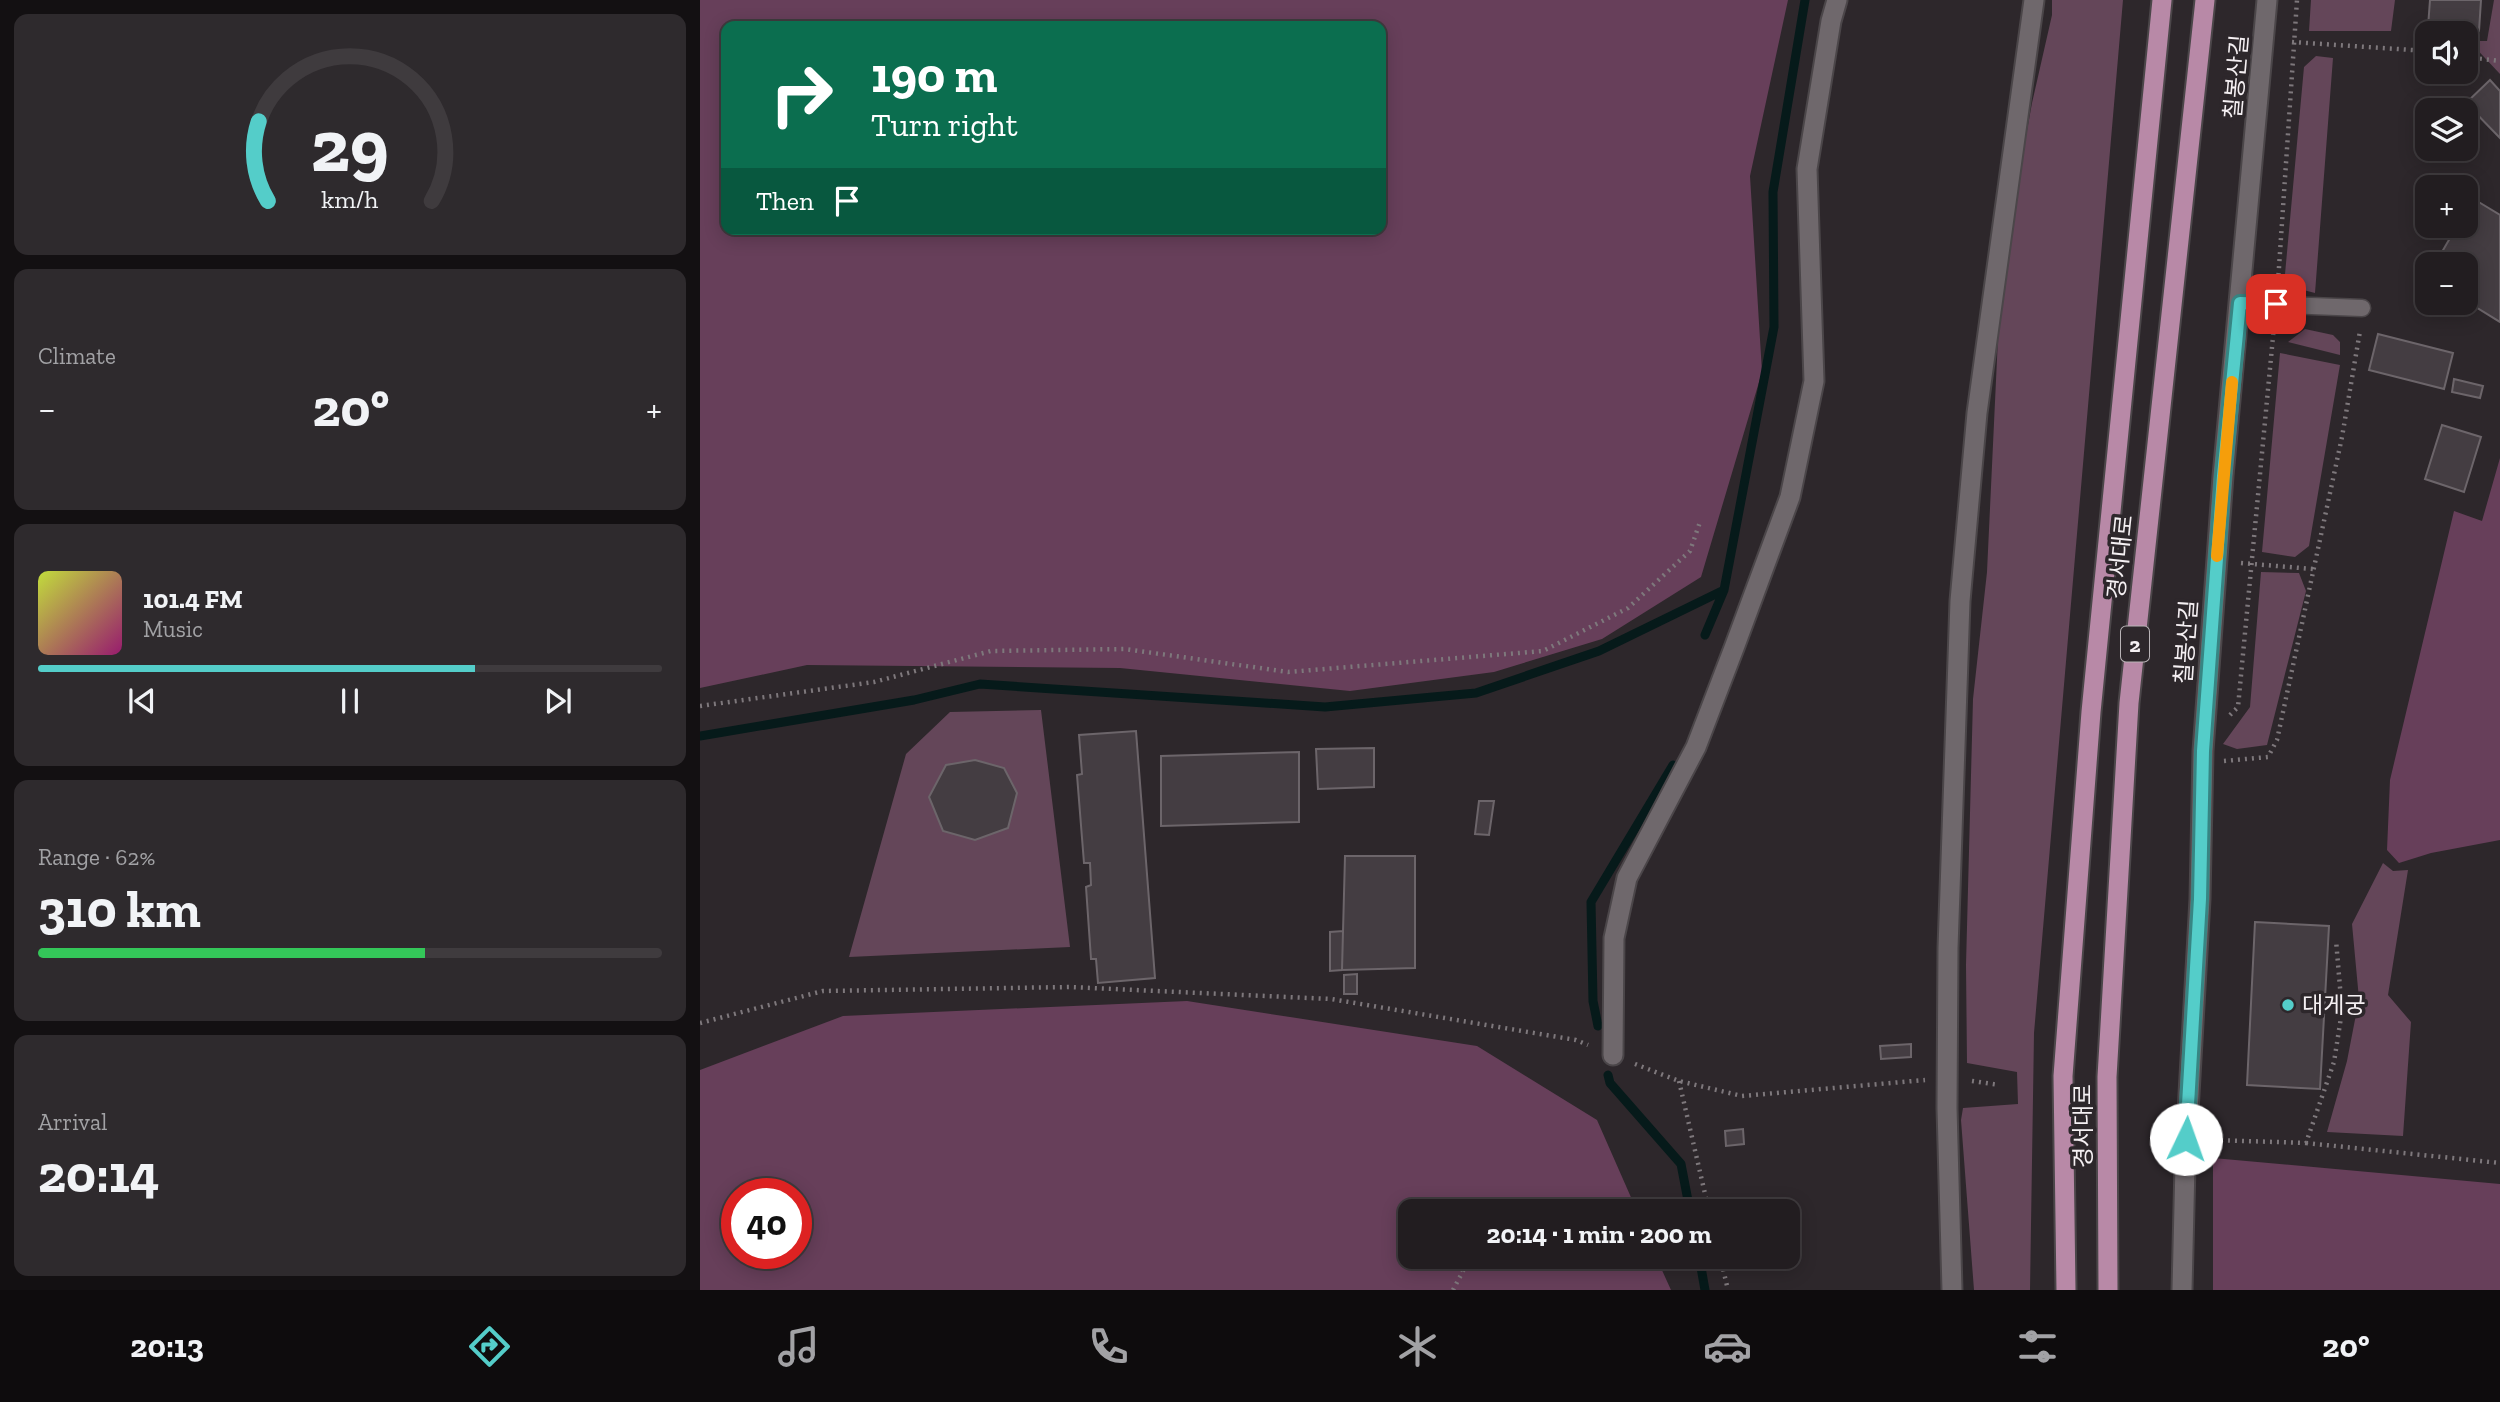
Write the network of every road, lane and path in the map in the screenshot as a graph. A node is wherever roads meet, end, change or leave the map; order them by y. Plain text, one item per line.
1 (1837, 0) edge
2 (2034, 0) edge
3 (2162, 0) edge
4 (2206, 0) edge
5 (2267, 0) edge
6 (2297, 0) edge
7 (2264, 40) junction
8 (2294, 42) junction
9 (2415, 50) edge
10 (2478, 58) edge
11 (2500, 61) edge
12 (2240, 303) junction
13 (2276, 304) junction
14 (2357, 308) joint
15 (1700, 522) dead end
16 (2217, 560) junction
17 (2251, 564) junction
18 (2313, 569) junction
19 (700, 706) edge
20 (2203, 754) junction
21 (2336, 940) dead end
22 (1331, 999) dead end
23 (700, 1023) edge
24 (1612, 1055) dead end
25 (1679, 1081) dead end
26 (2214, 1140) dead end
27 (2306, 1143) junction
28 (2500, 1163) edge
29 (1706, 1199) edge
30 (1462, 1269) edge
31 (1723, 1269) edge
32 (1453, 1290) edge
33 (1728, 1290) edge
34 (1952, 1290) edge
35 (2066, 1290) edge
36 (2108, 1290) edge
37 (2182, 1290) edge

1 - 24 street
2 - 34 street
3 - 35 main road, 경서대로 / 2
4 - 36 main road, 경서대로 / 2
5 - 7 street, 칠봉산길
6 - 8 path
7 - 8 path
7 - 12 street, 칠봉산길
8 - 9 path
8 - 13 path
10 - 11 path
12 - 13 lane
12 - 16 street, 칠봉산길
13 - 14 lane
13 - 17 path
14 - 18 path
15 - 19 path
16 - 17 path
16 - 20 street, 칠봉산길
17 - 18 path
17 - 20 path
18 - 20 path
20 - 37 street, 칠봉산길
21 - 27 path
22 - 23 path
25 - 29 path
26 - 27 path
27 - 28 path
30 - 32 path
31 - 33 path

